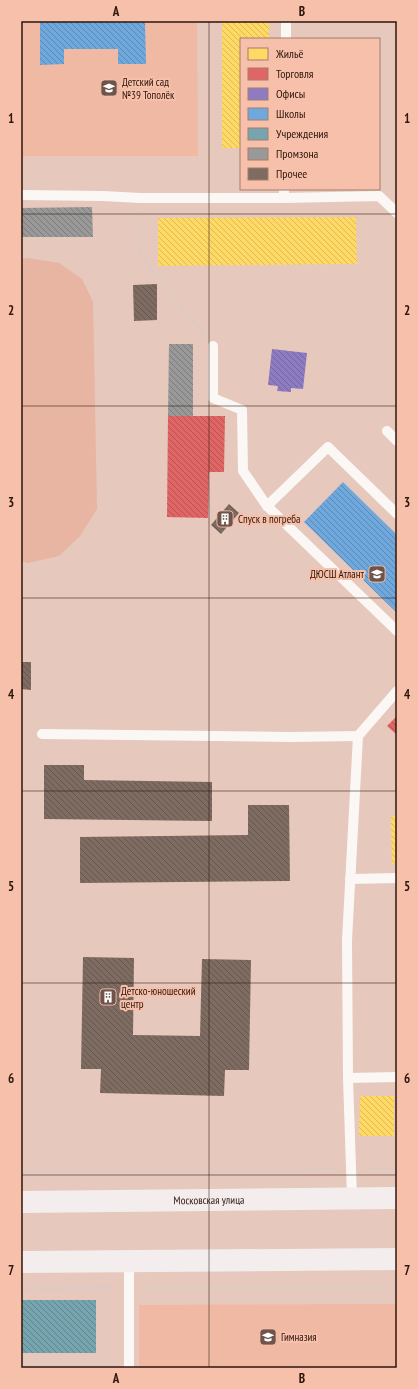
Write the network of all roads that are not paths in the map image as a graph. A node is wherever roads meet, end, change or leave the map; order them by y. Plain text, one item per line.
1 (286, 21) edge
2 (286, 38) edge
3 (284, 193) edge
4 (21, 195) edge
5 (397, 213) edge
6 (213, 346) road end
7 (387, 431) dead end
8 (397, 441) edge
9 (267, 506) junction
10 (397, 514) edge
11 (396, 628) edge
12 (397, 691) edge
13 (42, 734) dead end
14 (358, 736) junction
15 (397, 878) edge
16 (350, 879) junction
17 (397, 1077) edge
18 (348, 1078) junction
19 (352, 1198) junction
20 (397, 1198) edge
21 (21, 1202) edge
22 (397, 1259) edge
23 (21, 1262) edge
24 (128, 1262) junction
25 (129, 1368) edge

1 - 2 lane
3 - 4 lane
3 - 5 lane
6 - 9 lane
7 - 8 lane
9 - 10 lane
9 - 11 lane
12 - 14 lane
13 - 14 lane
14 - 16 lane
15 - 16 lane
16 - 18 lane
17 - 18 lane
18 - 19 lane
19 - 20 main road, Московская улица
19 - 21 main road, Московская улица
22 - 24 main road
23 - 24 main road
24 - 25 lane

